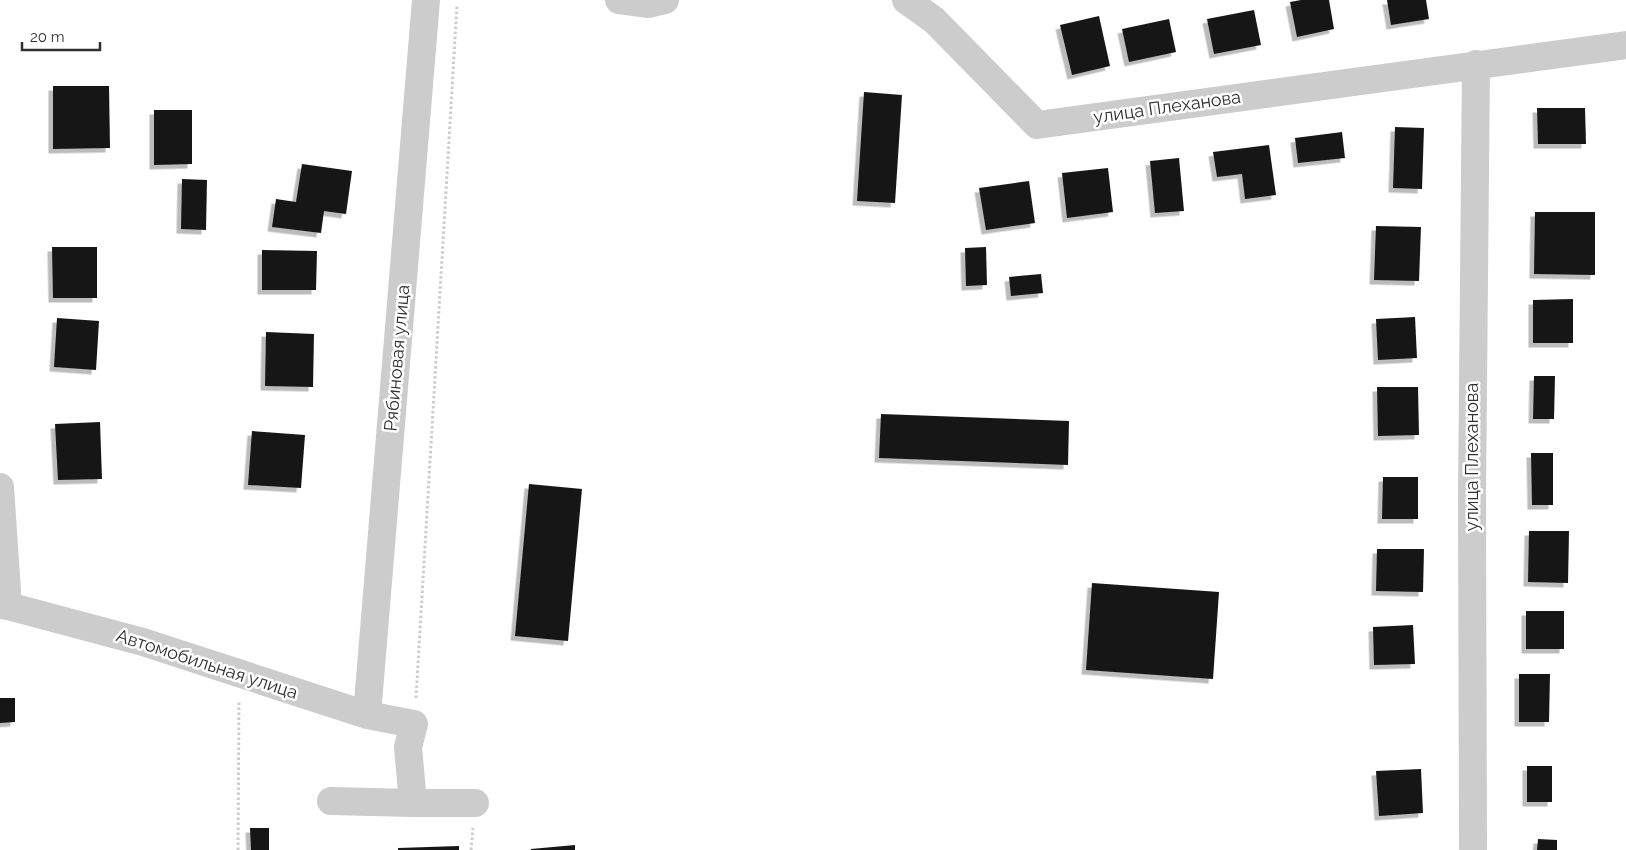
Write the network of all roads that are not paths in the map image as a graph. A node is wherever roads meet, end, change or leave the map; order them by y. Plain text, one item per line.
1 (426, 0) edge
2 (619, 0) edge
3 (664, 0) edge
4 (906, 0) edge
5 (1626, 45) edge
6 (1476, 64) junction
7 (0, 487) edge
8 (4, 605) edge
9 (367, 715) junction
10 (331, 801) dead end
11 (413, 803) junction
12 (475, 804) dead end
13 (1473, 850) edge

1 - 9 street, Рябиновая улица
2 - 3 street
4 - 6 street, улица Плеханова
5 - 6 street, улица Плеханова
6 - 13 street, улица Плеханова
7 - 8 street
8 - 9 street, Автомобильная улица
9 - 11 street, Автомобильная улица
10 - 11 street
11 - 12 street

